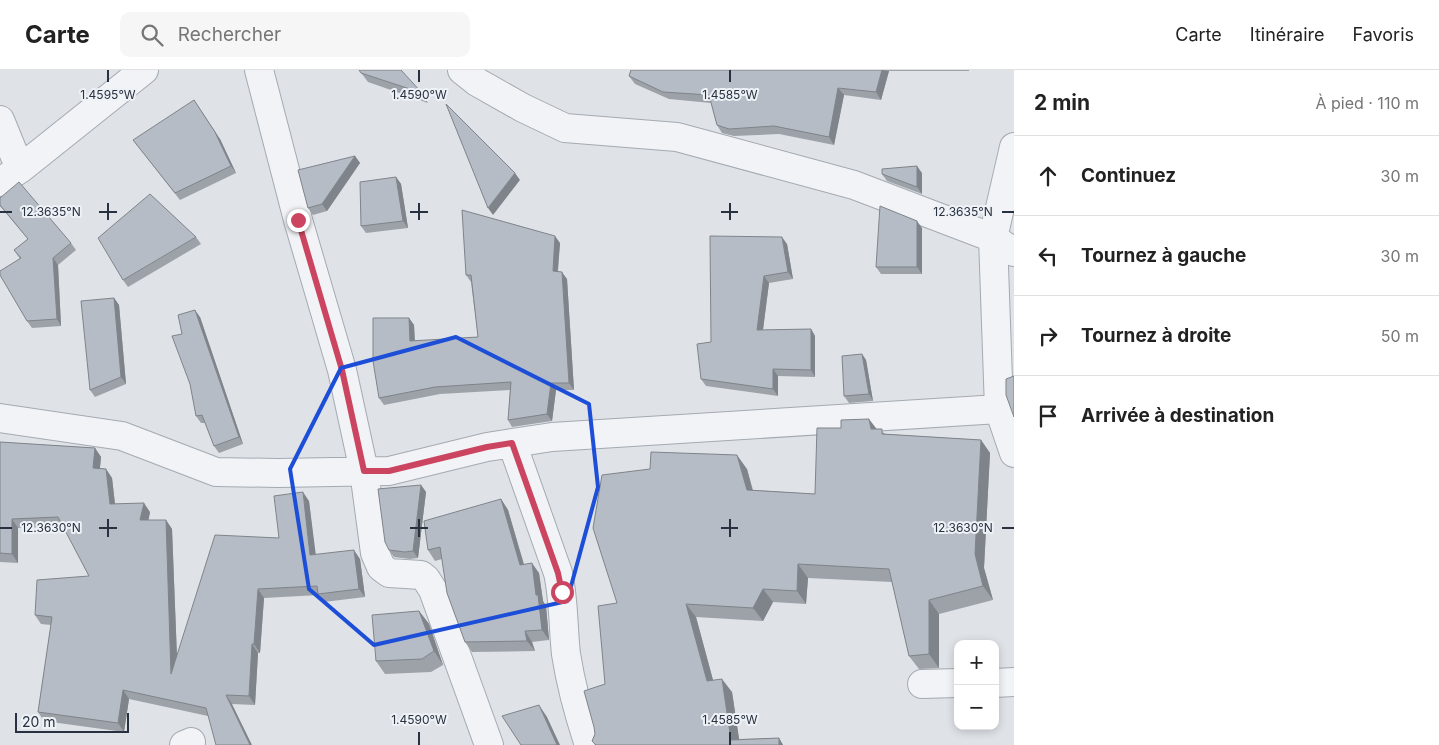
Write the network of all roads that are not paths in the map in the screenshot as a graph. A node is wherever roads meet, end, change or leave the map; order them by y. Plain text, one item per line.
1 (144, 70) edge
2 (259, 70) edge
3 (462, 70) edge
4 (0, 120) edge
5 (1014, 146) edge
6 (10, 176) edge
7 (1003, 245) edge
8 (999, 409) junction
9 (0, 418) edge
10 (512, 443) junction
11 (1014, 453) edge
12 (364, 471) junction
13 (1014, 682) edge
14 (954, 683) edge
15 (999, 683) edge
16 (922, 684) dead end
17 (489, 745) edge
18 (589, 745) edge

1 - 6 street
2 - 12 street
3 - 7 street
4 - 6 street
5 - 7 street
7 - 8 street
8 - 10 street
8 - 11 street
9 - 12 street
10 - 12 street
10 - 18 street
12 - 17 street
13 - 15 street
14 - 16 street

